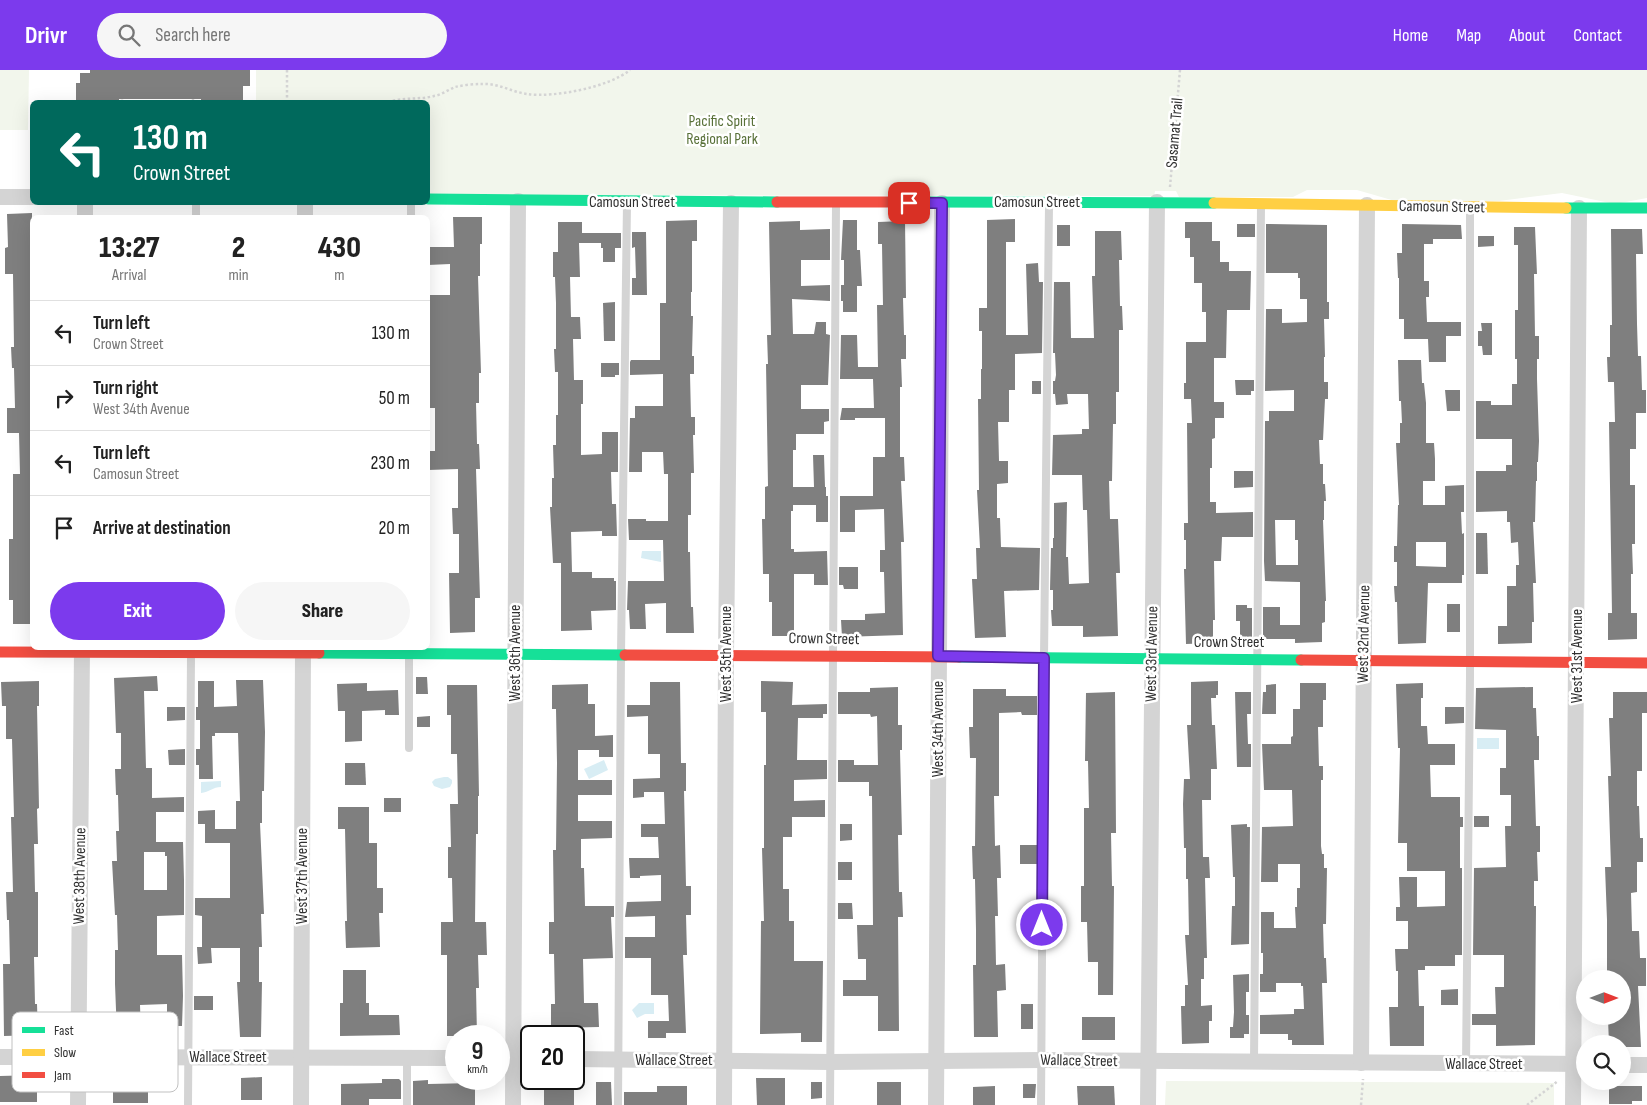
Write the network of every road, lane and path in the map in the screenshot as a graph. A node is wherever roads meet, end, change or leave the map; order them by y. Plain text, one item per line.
1 (287, 70) edge
2 (630, 70) edge
3 (1180, 70) edge
4 (287, 100) edge
5 (395, 100) edge
6 (1170, 189) dead end
7 (0, 197) edge
8 (30, 197) edge
9 (430, 200) edge
10 (518, 201) junction
11 (627, 201) junction
12 (836, 202) junction
13 (1049, 202) junction
14 (1157, 202) junction
15 (731, 203) junction
16 (942, 203) junction
17 (1261, 203) junction
18 (1367, 205) junction
19 (1470, 207) junction
20 (1580, 208) junction
21 (1647, 208) edge
22 (82, 650) edge
23 (192, 650) edge
24 (303, 650) edge
25 (409, 651) edge
26 (0, 652) edge
27 (515, 654) junction
28 (621, 654) junction
29 (726, 655) junction
30 (832, 656) junction
31 (938, 656) junction
32 (1044, 658) junction
33 (1152, 658) junction
34 (1257, 658) junction
35 (1363, 660) junction
36 (1470, 661) junction
37 (1577, 662) junction
38 (1647, 663) edge
39 (409, 748) dead end
40 (78, 1012) edge
41 (507, 1025) edge
42 (1579, 1035) edge
43 (178, 1057) edge
44 (188, 1057) junction
45 (301, 1058) junction
46 (445, 1058) edge
47 (407, 1059) junction
48 (585, 1059) edge
49 (618, 1059) junction
50 (725, 1060) junction
51 (936, 1060) junction
52 (1042, 1060) junction
53 (831, 1062) junction
54 (1148, 1062) junction
55 (1254, 1062) junction
56 (1466, 1064) junction
57 (1576, 1064) edge
58 (1631, 1064) edge
59 (1647, 1065) edge
60 (1362, 1071) junction
61 (1558, 1081) dead end
62 (1576, 1084) edge
63 (510, 1085) edge
64 (78, 1092) edge
65 (78, 1105) edge
66 (188, 1105) edge
67 (301, 1105) edge
68 (407, 1105) edge
69 (513, 1105) edge
70 (618, 1105) edge
71 (724, 1105) edge
72 (830, 1105) edge
73 (936, 1105) edge
74 (1042, 1105) edge
75 (1148, 1105) edge
76 (1362, 1105) edge
77 (1527, 1105) edge
78 (1573, 1105) edge

1 - 4 path
2 - 5 path
3 - 6 path, Sasamat Trail
7 - 8 street
9 - 10 street, Camosun Street
10 - 11 street, Camosun Street
10 - 27 street, West 36th Avenue
11 - 15 street, Camosun Street
11 - 28 lane
12 - 15 street, Camosun Street
12 - 16 street, Camosun Street
12 - 30 lane
13 - 14 street, Camosun Street
13 - 16 street, Camosun Street
13 - 32 lane
14 - 17 street, Camosun Street
14 - 33 street, West 33rd Avenue
15 - 29 street, West 35th Avenue
16 - 31 street, West 34th Avenue
17 - 18 street, Camosun Street
17 - 34 lane
18 - 19 street, Camosun Street
18 - 35 street, West 32nd Avenue
19 - 20 street, Camosun Street
19 - 36 lane
20 - 21 street, Camosun Street
20 - 37 street, West 31st Avenue
22 - 23 street, Crown Street
22 - 26 street, Crown Street
22 - 40 street, West 38th Avenue
23 - 24 street, Crown Street
23 - 44 lane
24 - 25 street, Crown Street
24 - 45 street, West 37th Avenue
25 - 27 street, Crown Street
25 - 39 lane
27 - 28 street, Crown Street
27 - 41 street, West 36th Avenue
28 - 29 street, Crown Street
28 - 49 lane
29 - 30 street, Crown Street
29 - 50 street, West 35th Avenue
30 - 31 street, Crown Street
30 - 53 lane
31 - 32 street, Crown Street
31 - 51 street, West 34th Avenue
32 - 33 street, Crown Street
32 - 52 lane
33 - 34 street, Crown Street
33 - 54 street, West 33rd Avenue
34 - 35 street, Crown Street
34 - 55 lane
35 - 36 street, Crown Street
35 - 60 street, West 32nd Avenue
36 - 37 street, Crown Street
36 - 56 lane
37 - 38 street, Crown Street
37 - 42 street, West 31st Avenue
43 - 44 street, Wallace Street
44 - 45 street, Wallace Street
44 - 66 lane
45 - 47 street, Wallace Street
45 - 67 street, West 37th Avenue
46 - 47 street, Wallace Street
47 - 68 lane
48 - 49 street, Wallace Street
49 - 50 street, Wallace Street
49 - 70 lane
50 - 53 street, Wallace Street
50 - 71 street, West 35th Avenue
51 - 52 street, Wallace Street
51 - 53 street, Wallace Street
51 - 73 street, West 34th Avenue
52 - 54 street, Wallace Street
52 - 74 lane
53 - 72 lane
54 - 55 street, Wallace Street
54 - 75 street, West 33rd Avenue
55 - 60 street, Wallace Street
56 - 57 street, Wallace Street
56 - 60 street, Wallace Street
58 - 59 street
60 - 76 path
61 - 77 path
62 - 78 street, West 31st Avenue
63 - 69 street, West 36th Avenue
64 - 65 street, West 38th Avenue

